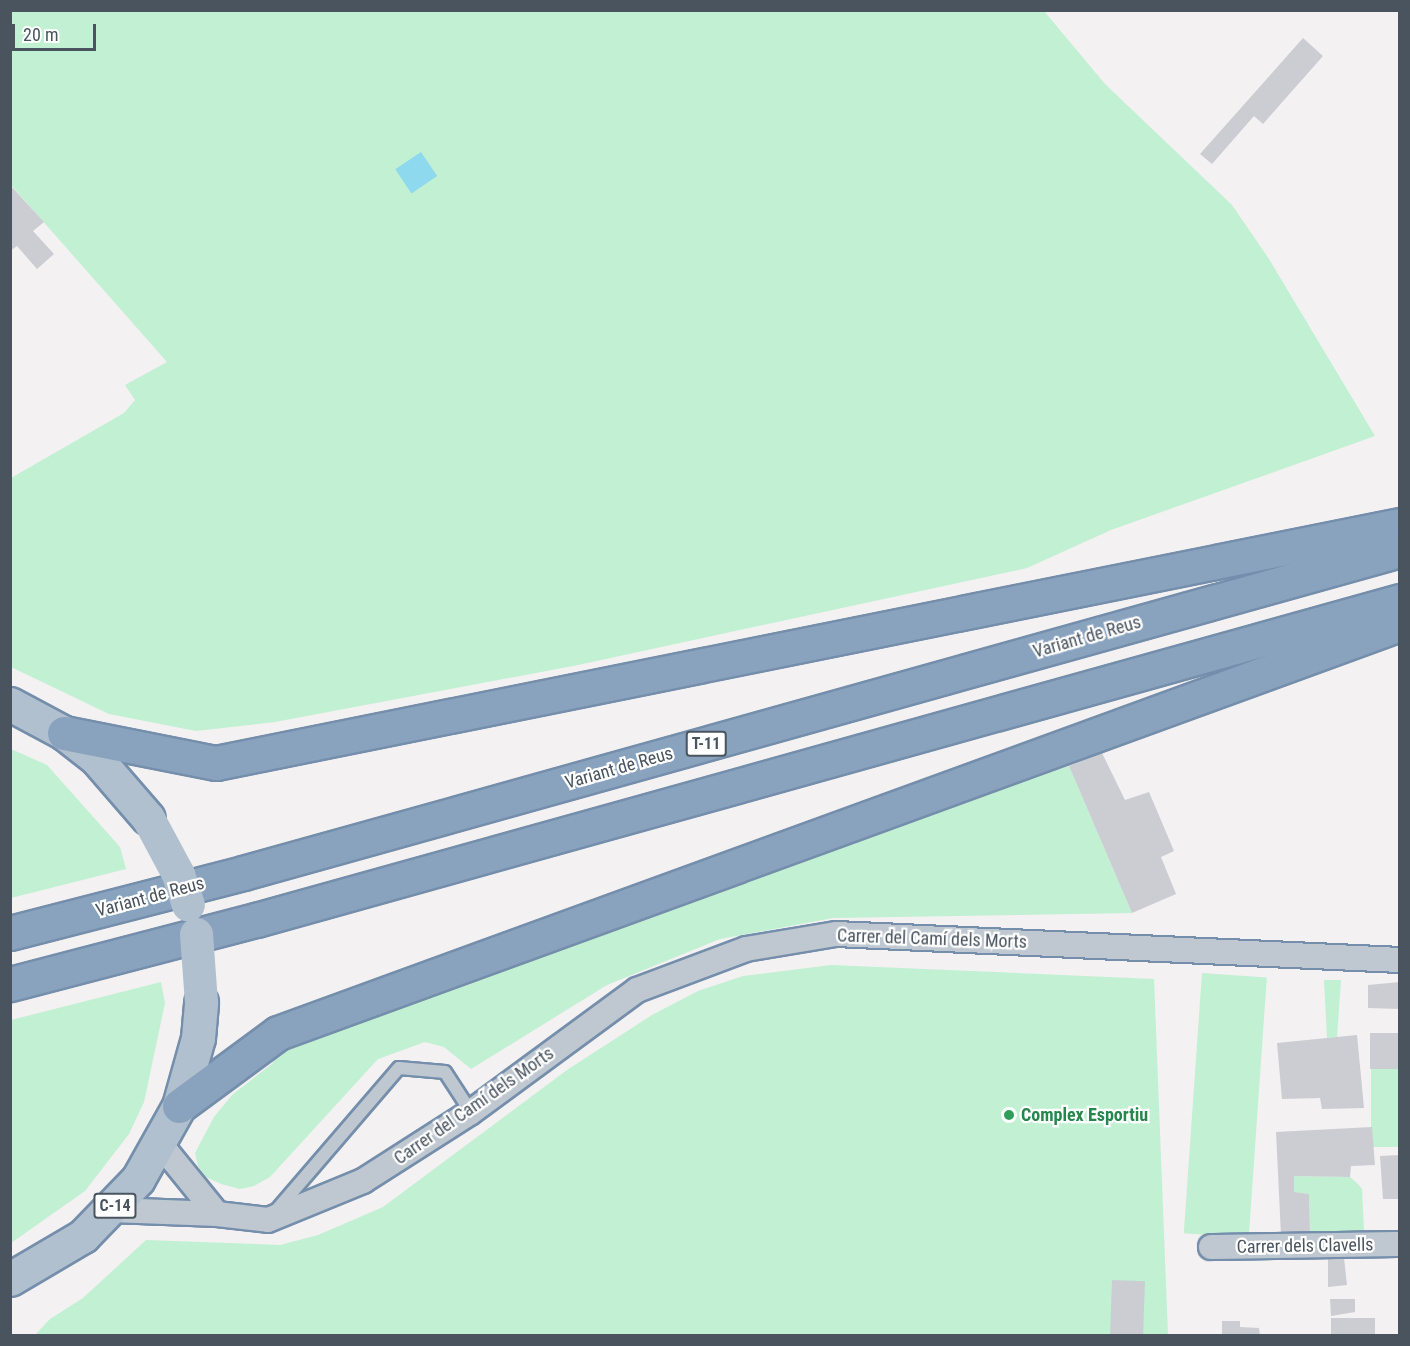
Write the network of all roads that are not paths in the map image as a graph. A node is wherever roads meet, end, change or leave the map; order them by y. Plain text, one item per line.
1 (1400, 525) edge
2 (1400, 550) edge
3 (1400, 601) edge
4 (1400, 624) edge
5 (10, 704) edge
6 (64, 733) junction
7 (10, 933) edge
8 (1400, 960) edge
9 (10, 984) edge
10 (179, 1106) junction
11 (471, 1112) junction
12 (160, 1145) junction
13 (112, 1210) junction
14 (217, 1214) junction
15 (268, 1220) junction
16 (1400, 1244) edge
17 (1211, 1247) dead end
18 (13, 1283) edge

1 - 6 highway
2 - 7 highway, Variant de Reus / T-11
3 - 9 highway
4 - 10 highway
5 - 6 main road, C-14
6 - 10 main road, C-14, bridge
8 - 11 street, Carrer del Camí dels Morts
10 - 12 main road, C-14
11 - 15 street, Carrer del Camí dels Morts
11 - 15 lane
12 - 13 main road, C-14
12 - 14 street
13 - 14 street, Carrer del Camí dels Morts
13 - 18 main road, C-14
14 - 15 street, Carrer del Camí dels Morts
16 - 17 street, Carrer dels Clavells

